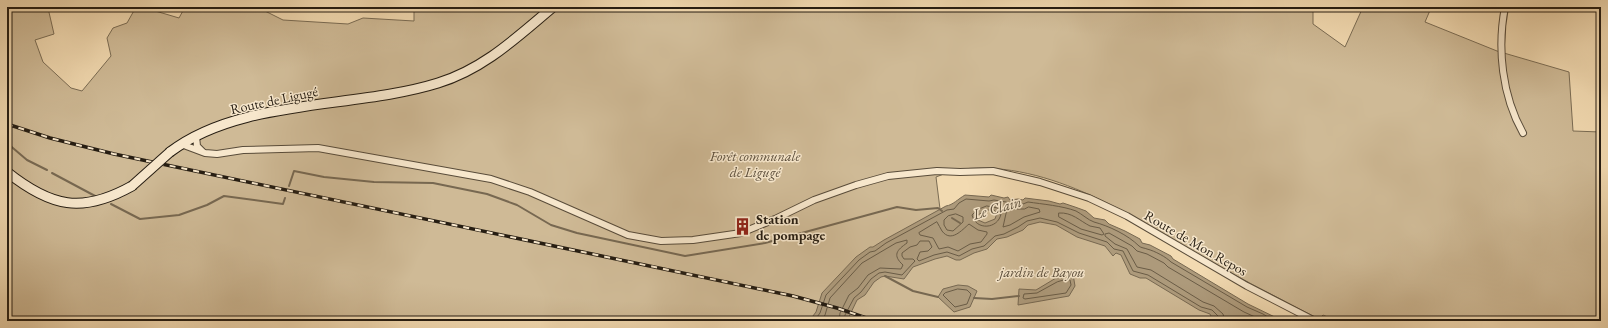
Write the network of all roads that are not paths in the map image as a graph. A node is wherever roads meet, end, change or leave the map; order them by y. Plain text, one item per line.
1 (554, 7) edge
2 (1505, 7) edge
3 (1523, 133) dead end
4 (196, 136) junction
5 (181, 144) junction
6 (205, 153) junction
7 (7, 172) edge
8 (1315, 321) edge

1 - 4 street, Route de Ligugé
2 - 3 street
4 - 5 street, Route de Ligugé
4 - 6 street
5 - 6 street
5 - 7 street, Route de Ligugé, bridge
6 - 8 street, Route de Mon Repos

